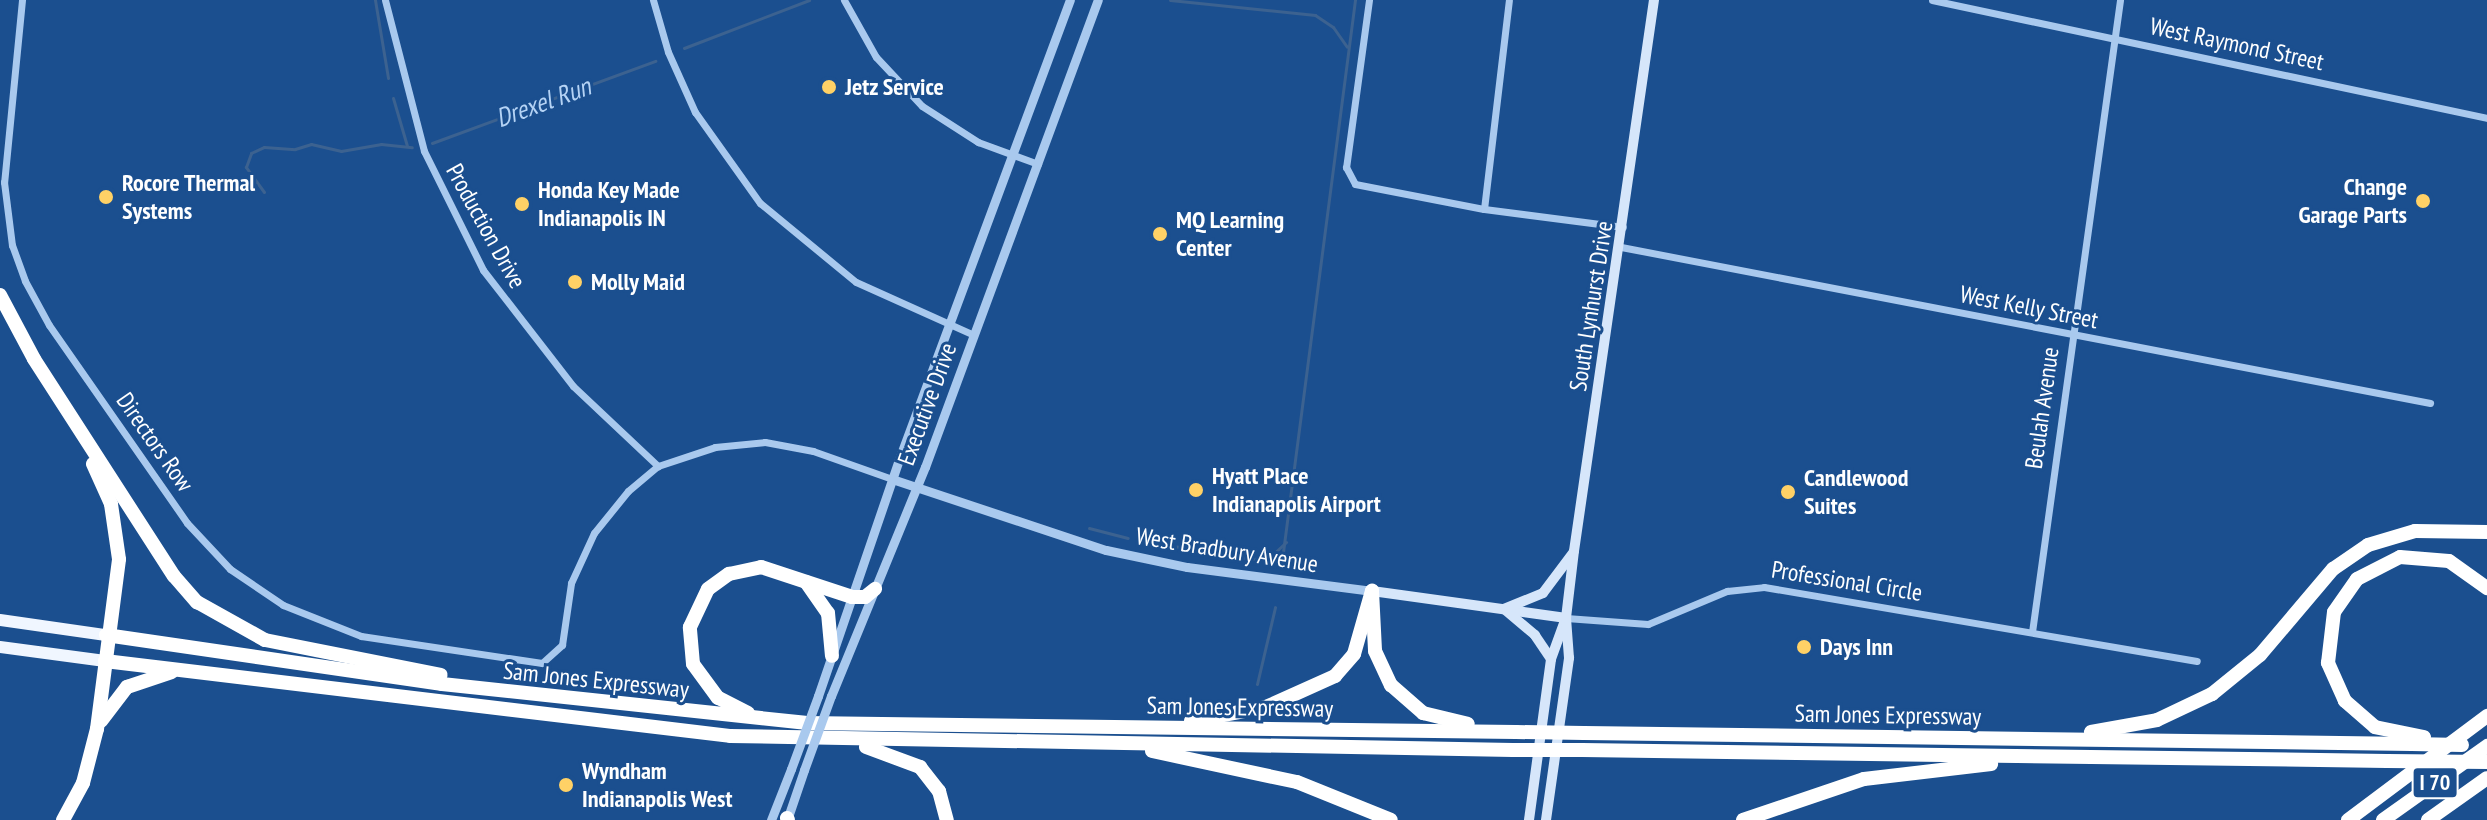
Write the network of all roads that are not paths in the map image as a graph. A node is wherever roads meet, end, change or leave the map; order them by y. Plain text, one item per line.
1 (22, 0) edge
2 (385, 0) edge
3 (653, 0) edge
4 (844, 0) edge
5 (1070, 0) edge
6 (1098, 0) edge
7 (1369, 0) edge
8 (1509, 0) edge
9 (1654, 0) edge
10 (1932, 0) edge
11 (2120, 0) edge
12 (2114, 39) junction
13 (2487, 118) edge
14 (1012, 155) junction
15 (1038, 164) junction
16 (1484, 209) junction
17 (1623, 227) junction
18 (1621, 247) junction
19 (0, 295) edge
20 (948, 326) junction
21 (974, 335) junction
22 (2072, 336) junction
23 (34, 359) junction
24 (2430, 403) dead end
25 (658, 466) junction
26 (892, 479) junction
27 (916, 488) junction
28 (2487, 532) edge
29 (1574, 551) junction
30 (799, 577) junction
31 (2487, 588) edge
32 (875, 589) junction
33 (1372, 591) junction
34 (852, 597) junction
35 (1504, 609) junction
36 (1566, 618) junction
37 (0, 620) edge
38 (2032, 632) junction
39 (106, 635) junction
40 (0, 647) edge
41 (832, 656) junction
42 (1551, 659) junction
43 (105, 661) junction
44 (2197, 661) dead end
45 (181, 670) junction
46 (572, 700) junction
47 (2487, 716) edge
48 (759, 718) junction
49 (1133, 727) junction
50 (97, 729) junction
51 (1516, 732) junction
52 (1997, 739) junction
53 (2418, 740) junction
54 (844, 741) junction
55 (1108, 744) junction
56 (2487, 746) edge
57 (2062, 756) junction
58 (2487, 762) edge
59 (2487, 778) edge
60 (787, 819) edge
61 (63, 820) edge
62 (771, 820) edge
63 (947, 820) edge
64 (1391, 820) edge
65 (1529, 820) edge
66 (1546, 820) edge
67 (1743, 820) edge
68 (2348, 820) edge
69 (2383, 820) edge
70 (2428, 820) edge

1 - 25 street, Directors Row
2 - 25 street, Production Drive
3 - 20 street
4 - 14 street
5 - 14 street, Executive Drive
6 - 15 street, Executive Drive
7 - 16 street
8 - 16 street
9 - 17 main road, South Lynhurst Drive
10 - 12 street, West Raymond Street
11 - 12 street, Beulah Avenue
12 - 13 street, West Raymond Street
12 - 22 street, Beulah Avenue
14 - 15 street
14 - 20 street, Executive Drive
15 - 21 street, Executive Drive
16 - 17 street
17 - 18 main road, South Lynhurst Drive
18 - 22 street, West Kelly Street
18 - 29 main road, South Lynhurst Drive
19 - 23 highway
20 - 21 street
20 - 26 street, Executive Drive
21 - 27 street, Executive Drive
22 - 24 street, West Kelly Street
22 - 38 street, Beulah Avenue
23 - 39 highway
23 - 46 highway
25 - 26 street
26 - 27 street, West Bradbury Avenue
26 - 34 street, Executive Drive
27 - 32 street, Executive Drive
27 - 33 street, West Bradbury Avenue
28 - 52 highway
29 - 35 main road
29 - 36 main road, South Lynhurst Drive
30 - 34 highway
30 - 41 highway
30 - 48 highway
31 - 53 highway
32 - 34 highway
32 - 60 street, Executive Drive, bridge
33 - 35 main road, West Bradbury Avenue
33 - 49 highway
33 - 51 highway
34 - 41 street, Executive Drive
35 - 36 main road, West Bradbury Avenue
35 - 42 main road
36 - 38 street, Professional Circle
36 - 42 main road, South Lynhurst Drive
36 - 66 main road, South Lynhurst Drive
37 - 39 main road, Sam Jones Expressway
38 - 44 street
39 - 43 highway
39 - 46 highway, Sam Jones Expressway
40 - 43 main road, Sam Jones Expressway
41 - 62 street, Executive Drive, bridge
42 - 65 main road, South Lynhurst Drive
43 - 45 highway, Sam Jones Expressway
43 - 50 highway
45 - 50 highway
45 - 54 highway, Sam Jones Expressway
46 - 48 highway, Sam Jones Expressway
47 - 68 highway
48 - 49 highway, Sam Jones Expressway
49 - 51 highway, Sam Jones Expressway
50 - 61 highway
51 - 52 highway, Sam Jones Expressway, bridge
52 - 53 highway, Sam Jones Expressway
53 - 56 highway, bridge
54 - 55 highway, Sam Jones Expressway
54 - 63 highway
55 - 57 highway, Sam Jones Expressway, bridge
55 - 64 highway
56 - 69 highway, I 70
57 - 58 highway, Sam Jones Expressway, bridge
57 - 67 highway
59 - 70 highway, I 70

